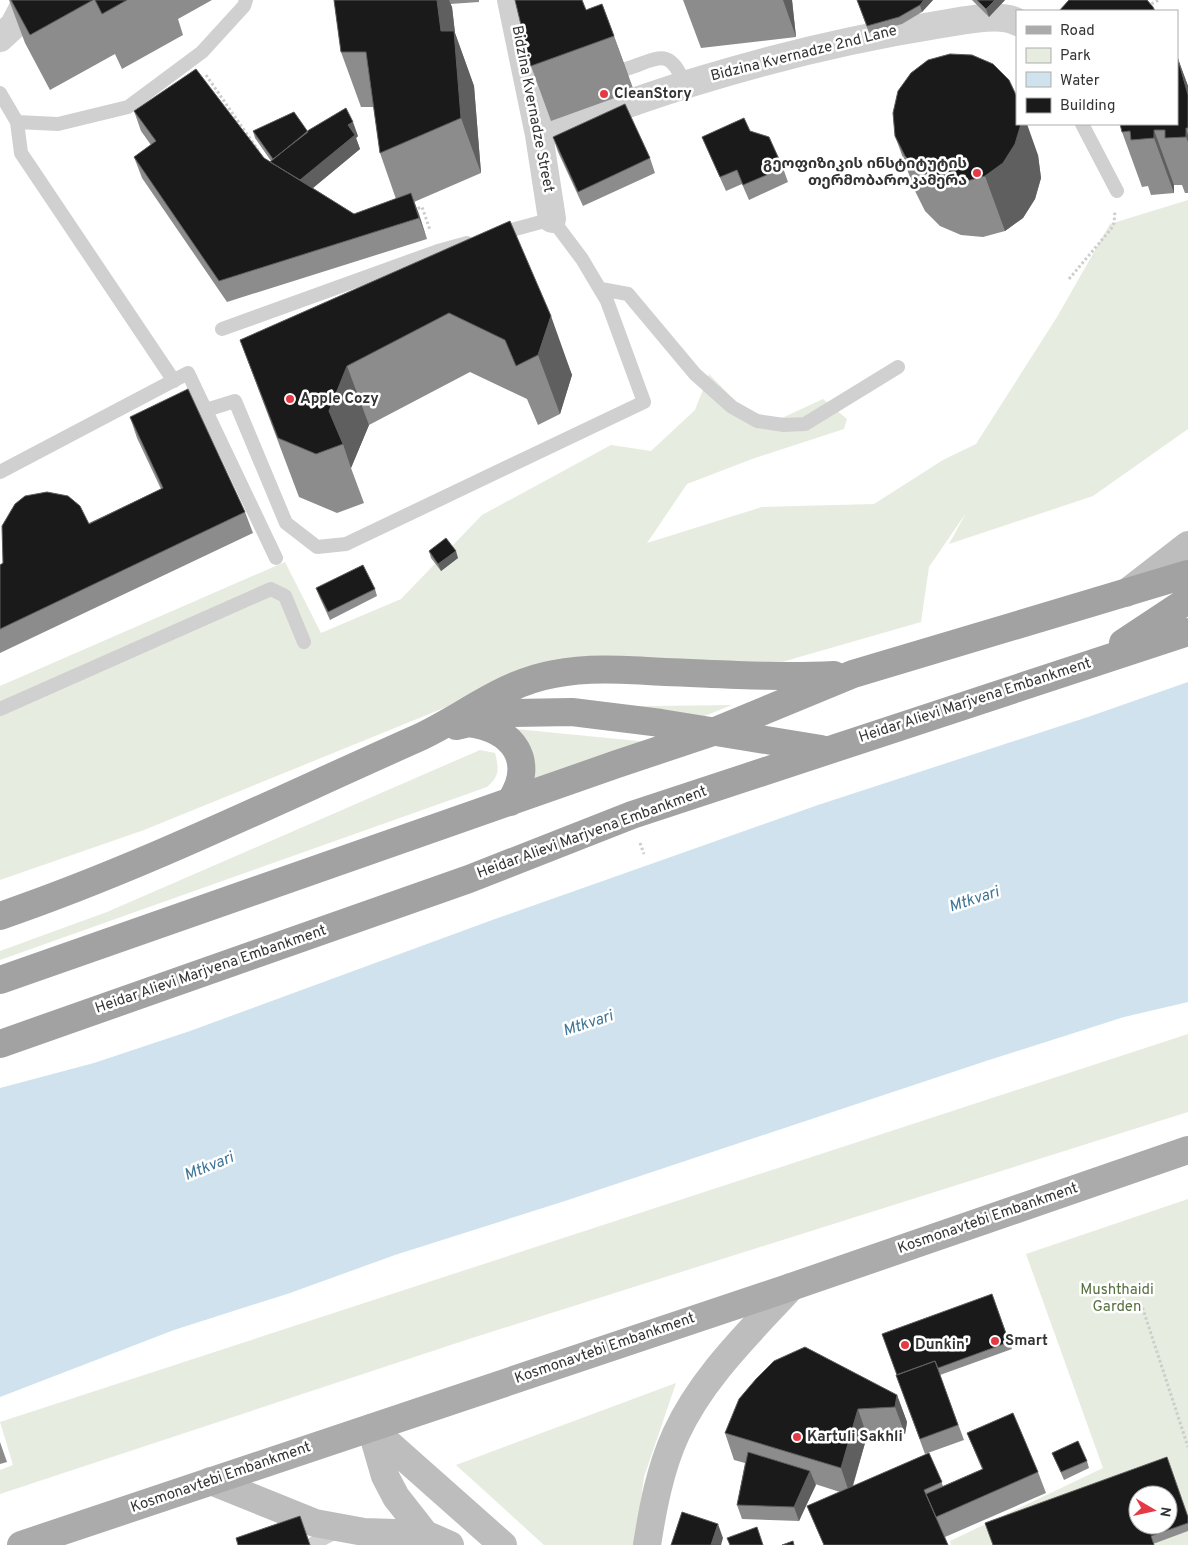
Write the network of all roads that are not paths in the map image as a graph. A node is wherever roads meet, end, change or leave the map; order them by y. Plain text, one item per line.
1 (246, 0) edge
2 (511, 0) edge
3 (33, 5) edge
4 (1016, 22) edge
5 (0, 38) edge
6 (626, 69) dead end
7 (685, 85) junction
8 (0, 93) edge
9 (17, 122) junction
10 (1083, 125) edge
11 (539, 135) junction
12 (1117, 191) road end
13 (552, 219) junction
14 (601, 289) junction
15 (222, 329) dead end
16 (898, 367) dead end
17 (174, 381) junction
18 (206, 410) junction
19 (0, 472) edge
20 (1188, 545) edge
21 (276, 558) dead end
22 (1188, 574) edge
23 (1123, 594) junction
24 (1188, 600) edge
25 (1188, 632) edge
26 (304, 642) dead end
27 (1097, 661) junction
28 (853, 674) junction
29 (0, 709) edge
30 (468, 723) junction
31 (433, 731) junction
32 (713, 732) junction
33 (826, 750) junction
34 (510, 802) junction
35 (0, 916) edge
36 (0, 980) edge
37 (0, 1044) edge
38 (1188, 1150) edge
39 (791, 1287) junction
40 (371, 1428) junction
41 (211, 1481) junction
42 (446, 1493) junction
43 (343, 1528) junction
44 (425, 1534) junction
45 (317, 1544) edge
46 (21, 1545) edge
47 (450, 1545) edge
48 (503, 1545) edge
49 (647, 1545) edge

1 - 9 lane
2 - 11 street, Bidzina Kvernadze Street
3 - 5 street
4 - 7 street, Bidzina Kvernadze 2nd Lane
6 - 7 lane
7 - 11 street, Bidzina Kvernadze 2nd Lane
8 - 9 lane
9 - 17 lane
10 - 12 lane
11 - 13 street, Bidzina Kvernadze Street
13 - 14 lane
13 - 15 lane
14 - 16 lane
14 - 18 lane
17 - 18 lane
17 - 19 lane
18 - 21 lane
20 - 23 main road
22 - 23 highway
23 - 28 highway
24 - 27 highway
25 - 27 highway, Heidar Alievi Marjvena Embankment
26 - 29 lane
27 - 33 highway, Heidar Alievi Marjvena Embankment
28 - 31 highway
28 - 32 highway
30 - 31 highway
30 - 32 highway
30 - 34 highway
31 - 35 highway
32 - 33 highway
32 - 34 highway
33 - 37 highway, Heidar Alievi Marjvena Embankment
34 - 36 highway
38 - 39 main road, Kosmonavtebi Embankment
39 - 40 main road, Kosmonavtebi Embankment
39 - 49 main road
40 - 41 main road, Kosmonavtebi Embankment
40 - 42 main road
40 - 44 main road
41 - 43 main road
41 - 46 main road, Kosmonavtebi Embankment
42 - 44 main road
42 - 48 main road
43 - 44 main road
43 - 45 lane
44 - 47 main road

